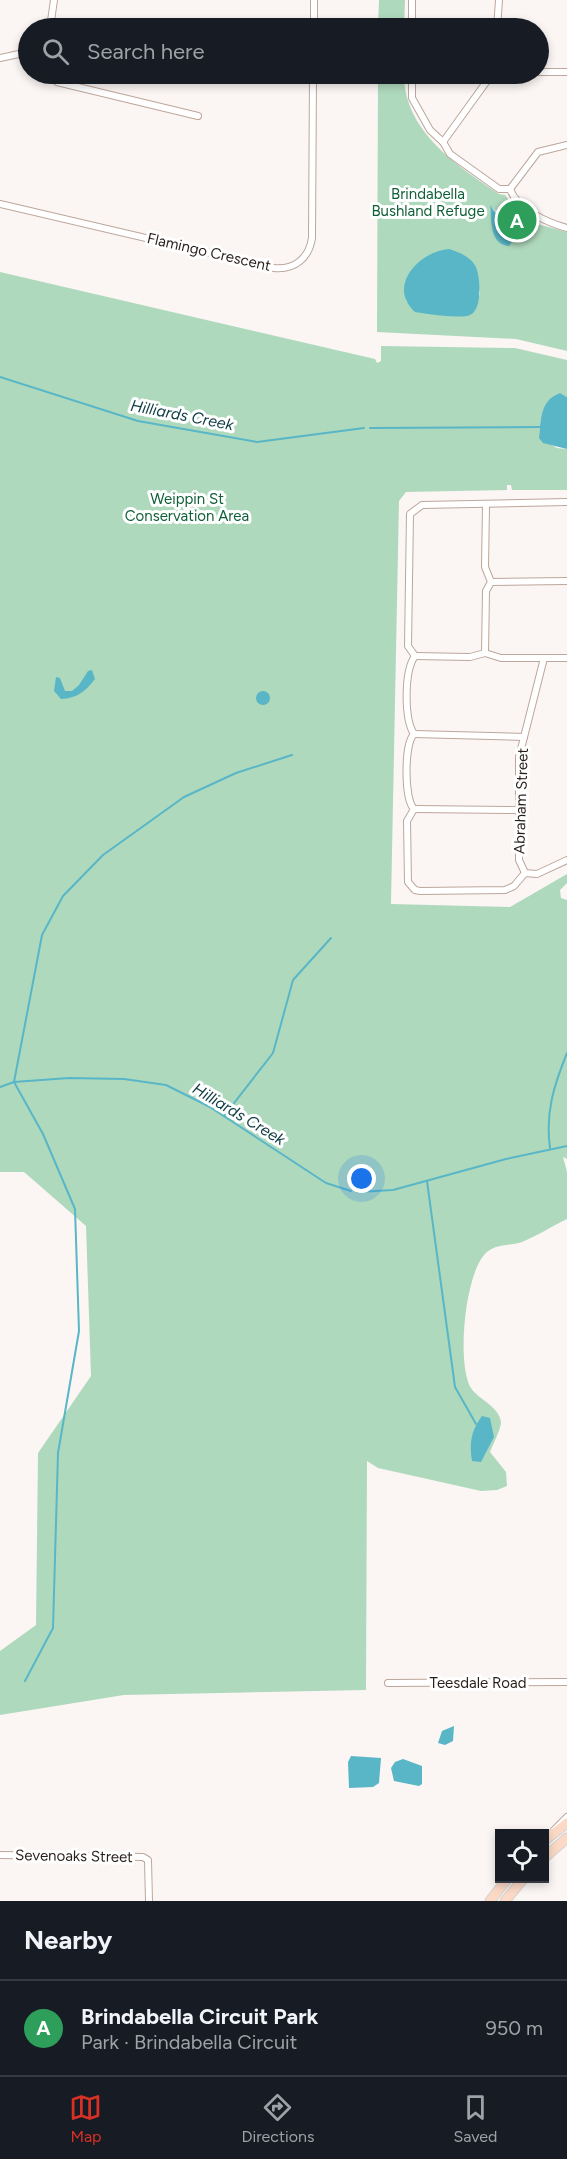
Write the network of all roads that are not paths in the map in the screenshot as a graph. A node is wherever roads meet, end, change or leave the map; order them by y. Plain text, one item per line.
1 (54, 0) edge
2 (314, 0) edge
3 (412, 0) edge
4 (499, 0) edge
5 (51, 18) edge
6 (314, 18) edge
7 (412, 18) edge
8 (498, 18) edge
9 (18, 54) edge
10 (0, 58) edge
11 (549, 72) edge
12 (567, 72) edge
13 (65, 84) edge
14 (313, 84) edge
15 (412, 84) edge
16 (485, 84) edge
17 (198, 116) dead end
18 (443, 141) junction
19 (567, 145) edge
20 (510, 189) junction
21 (0, 204) edge
22 (567, 228) edge
23 (567, 502) edge
24 (486, 506) junction
25 (567, 581) edge
26 (491, 582) junction
27 (485, 653) junction
28 (415, 656) junction
29 (544, 658) junction
30 (567, 658) edge
31 (414, 734) junction
32 (524, 737) junction
33 (414, 809) junction
34 (519, 810) junction
35 (567, 860) edge
36 (525, 873) junction
37 (567, 1682) edge
38 (388, 1683) dead end
39 (567, 1817) edge
40 (567, 1823) edge
41 (549, 1837) edge
42 (549, 1837) edge
43 (567, 1838) edge
44 (549, 1854) edge
45 (0, 1855) edge
46 (504, 1883) edge
47 (520, 1883) edge
48 (148, 1901) edge
49 (490, 1901) edge
50 (505, 1901) edge

1 - 5 street
2 - 6 street
3 - 7 street
4 - 8 street
9 - 10 street
11 - 12 street
13 - 17 street
14 - 21 street, Flamingo Crescent
15 - 18 street
16 - 18 street
18 - 20 street
19 - 20 street
20 - 22 street
23 - 24 street
24 - 26 street
24 - 28 street
25 - 26 street
26 - 27 street
27 - 28 street
27 - 29 street
28 - 31 street
29 - 30 street
29 - 32 street, Abraham Street
31 - 32 street
31 - 33 street
32 - 34 street, Abraham Street
33 - 34 street
33 - 36 street
34 - 36 street, Abraham Street
35 - 36 street
37 - 38 street, Teesdale Road
39 - 41 street
40 - 42 main road
43 - 44 main road
45 - 48 street, Sevenoaks Street
46 - 49 main road
47 - 50 main road

